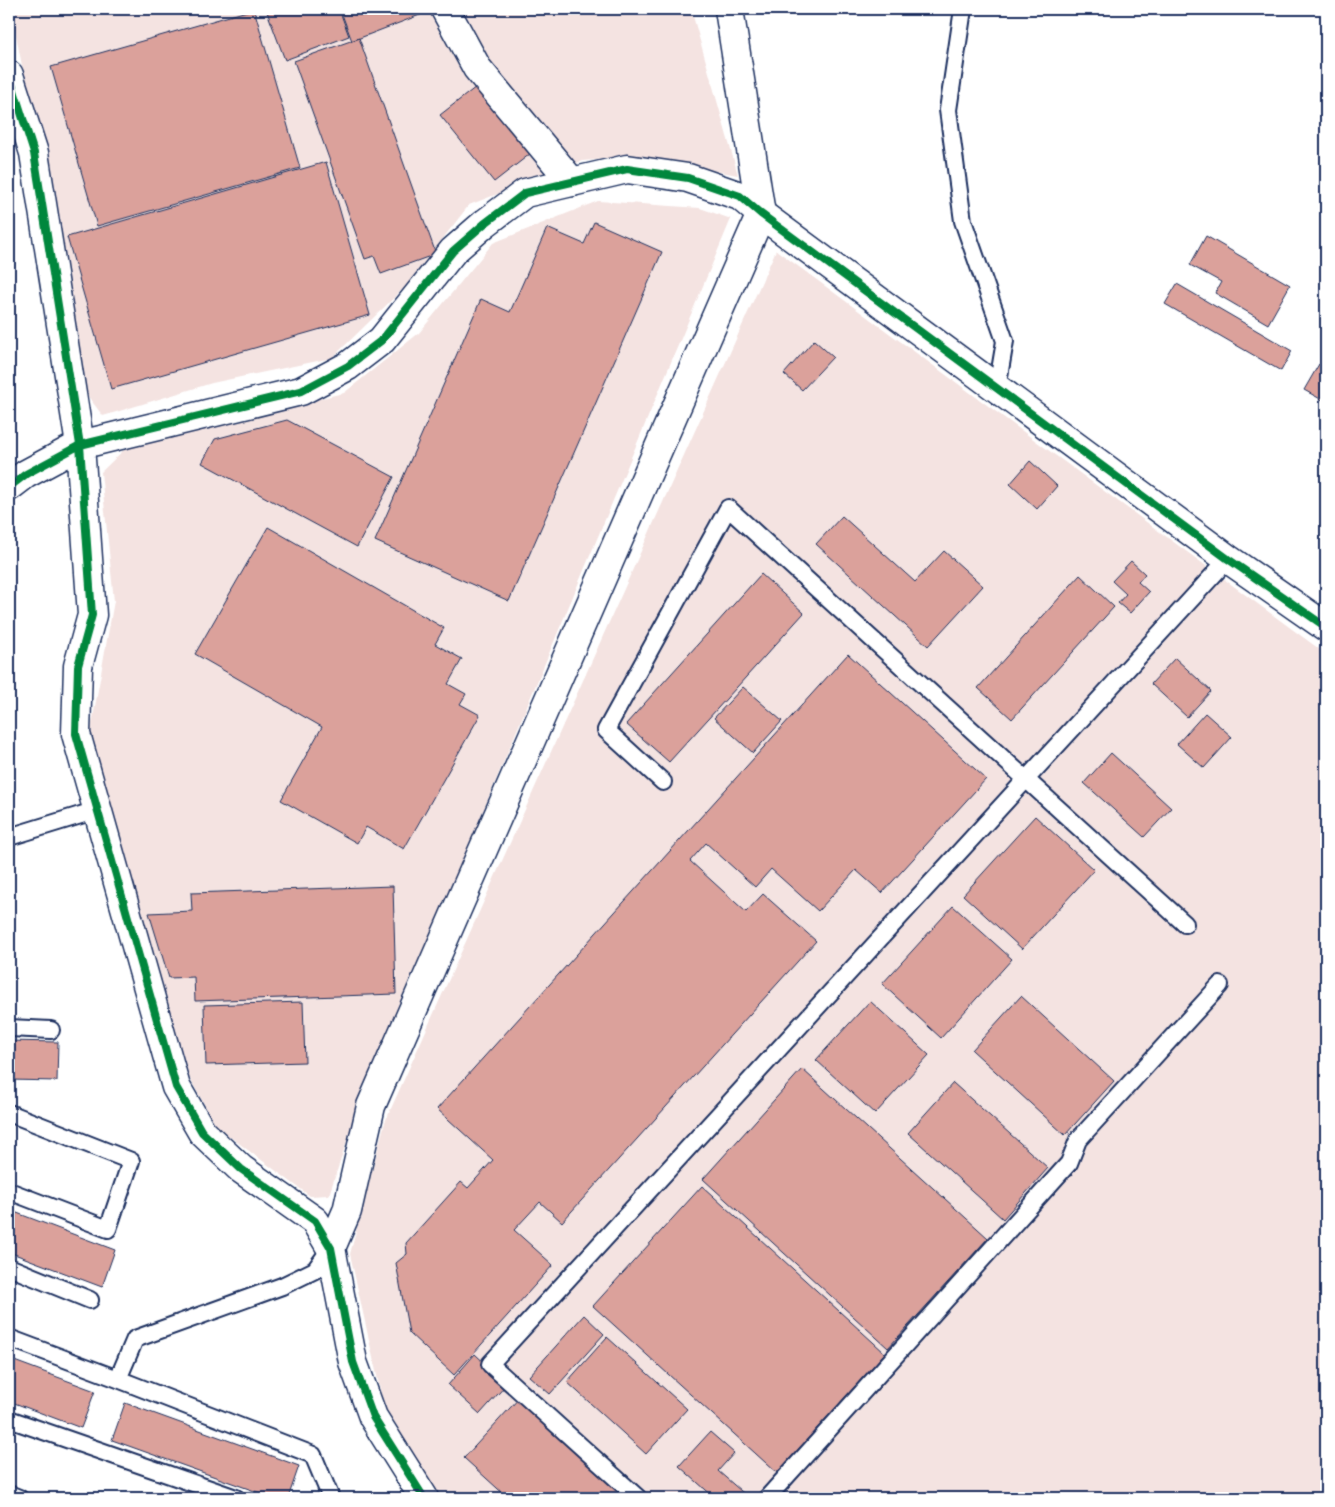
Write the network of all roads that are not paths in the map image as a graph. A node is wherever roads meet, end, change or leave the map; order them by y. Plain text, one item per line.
1 (445, 9) edge
2 (728, 9) edge
3 (963, 9) edge
4 (9, 75) edge
5 (572, 182) junction
6 (761, 214) junction
7 (997, 388) junction
8 (80, 445) junction
9 (9, 487) edge
10 (1228, 559) junction
11 (1326, 627) edge
12 (1026, 779) junction
13 (663, 782) dead end
14 (97, 810) junction
15 (9, 837) edge
16 (1185, 924) dead end
17 (1220, 985) dead end
18 (9, 1028) edge
19 (51, 1030) dead end
20 (9, 1113) edge
21 (9, 1191) edge
22 (331, 1248) junction
23 (9, 1267) edge
24 (90, 1300) dead end
25 (9, 1338) edge
26 (118, 1379) junction
27 (9, 1419) edge
28 (9, 1494) edge
29 (19, 1498) edge
30 (236, 1498) edge
31 (331, 1498) edge
32 (424, 1498) edge
33 (638, 1498) edge
34 (767, 1498) edge

1 - 5 street
2 - 6 street
3 - 7 lane
4 - 8 street
5 - 6 street
5 - 8 street
6 - 7 street
6 - 22 street
7 - 10 street
8 - 9 street
8 - 14 street
10 - 11 street
10 - 12 lane
12 - 13 lane
12 - 16 lane
12 - 33 lane
14 - 15 lane
14 - 22 street
17 - 34 lane
18 - 19 lane
20 - 21 lane
22 - 26 lane
22 - 32 street
23 - 24 lane
25 - 26 lane
26 - 31 lane
27 - 30 lane
28 - 29 lane

